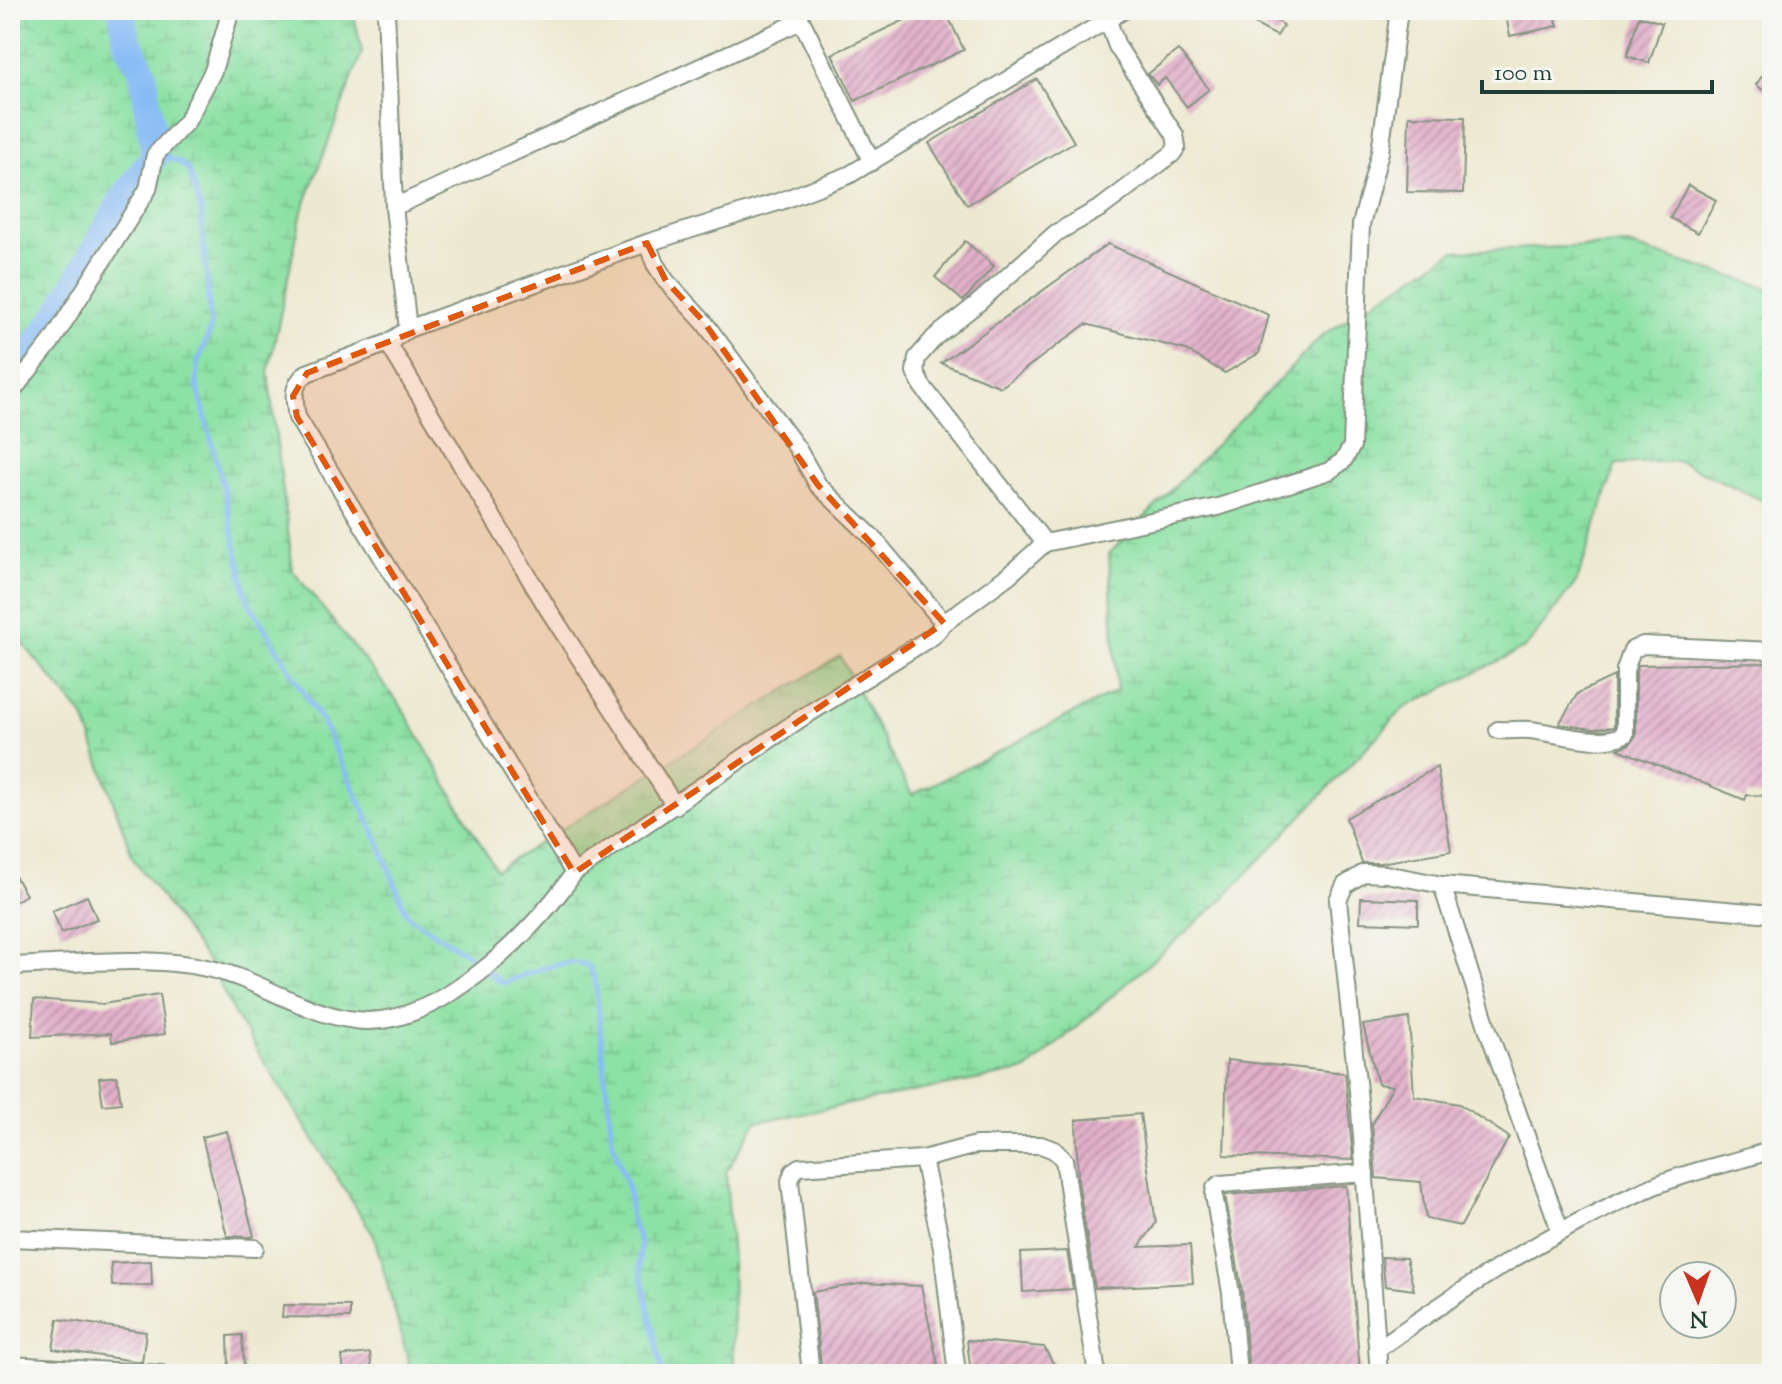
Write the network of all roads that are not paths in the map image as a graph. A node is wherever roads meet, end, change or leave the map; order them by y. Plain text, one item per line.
1 (231, 10) edge
2 (386, 10) edge
3 (1124, 10) edge
4 (1399, 10) edge
5 (798, 16) edge
6 (1108, 21) junction
7 (872, 162) junction
8 (394, 207) junction
9 (647, 243) junction
10 (408, 329) junction
11 (388, 343) junction
12 (10, 394) edge
13 (1045, 543) junction
14 (944, 623) junction
15 (1772, 651) edge
16 (1498, 730) dead end
17 (675, 806) junction
18 (574, 873) junction
19 (1442, 885) junction
20 (1772, 914) edge
21 (10, 966) edge
22 (1772, 1150) edge
23 (923, 1159) junction
24 (1365, 1173) junction
25 (1560, 1230) junction
26 (10, 1238) edge
27 (255, 1248) dead end
28 (1379, 1348) junction
29 (10, 1365) edge
30 (162, 1374) edge
31 (811, 1374) edge
32 (957, 1374) edge
33 (1097, 1374) edge
34 (1238, 1374) edge
35 (1379, 1374) edge

1 - 12 street
2 - 8 street
3 - 6 street
4 - 13 street
5 - 7 street
5 - 8 street
6 - 7 street
6 - 13 street
7 - 9 street
8 - 10 street
9 - 10 street
9 - 14 street
10 - 11 street
11 - 17 street
11 - 18 street
13 - 14 street
14 - 17 street
15 - 16 street
17 - 18 street
18 - 21 street
19 - 20 street
19 - 24 street
19 - 25 street
22 - 25 street
23 - 31 street
23 - 32 street
23 - 33 street
24 - 28 street
24 - 34 street
25 - 28 street
26 - 27 street
28 - 35 street
29 - 30 street

